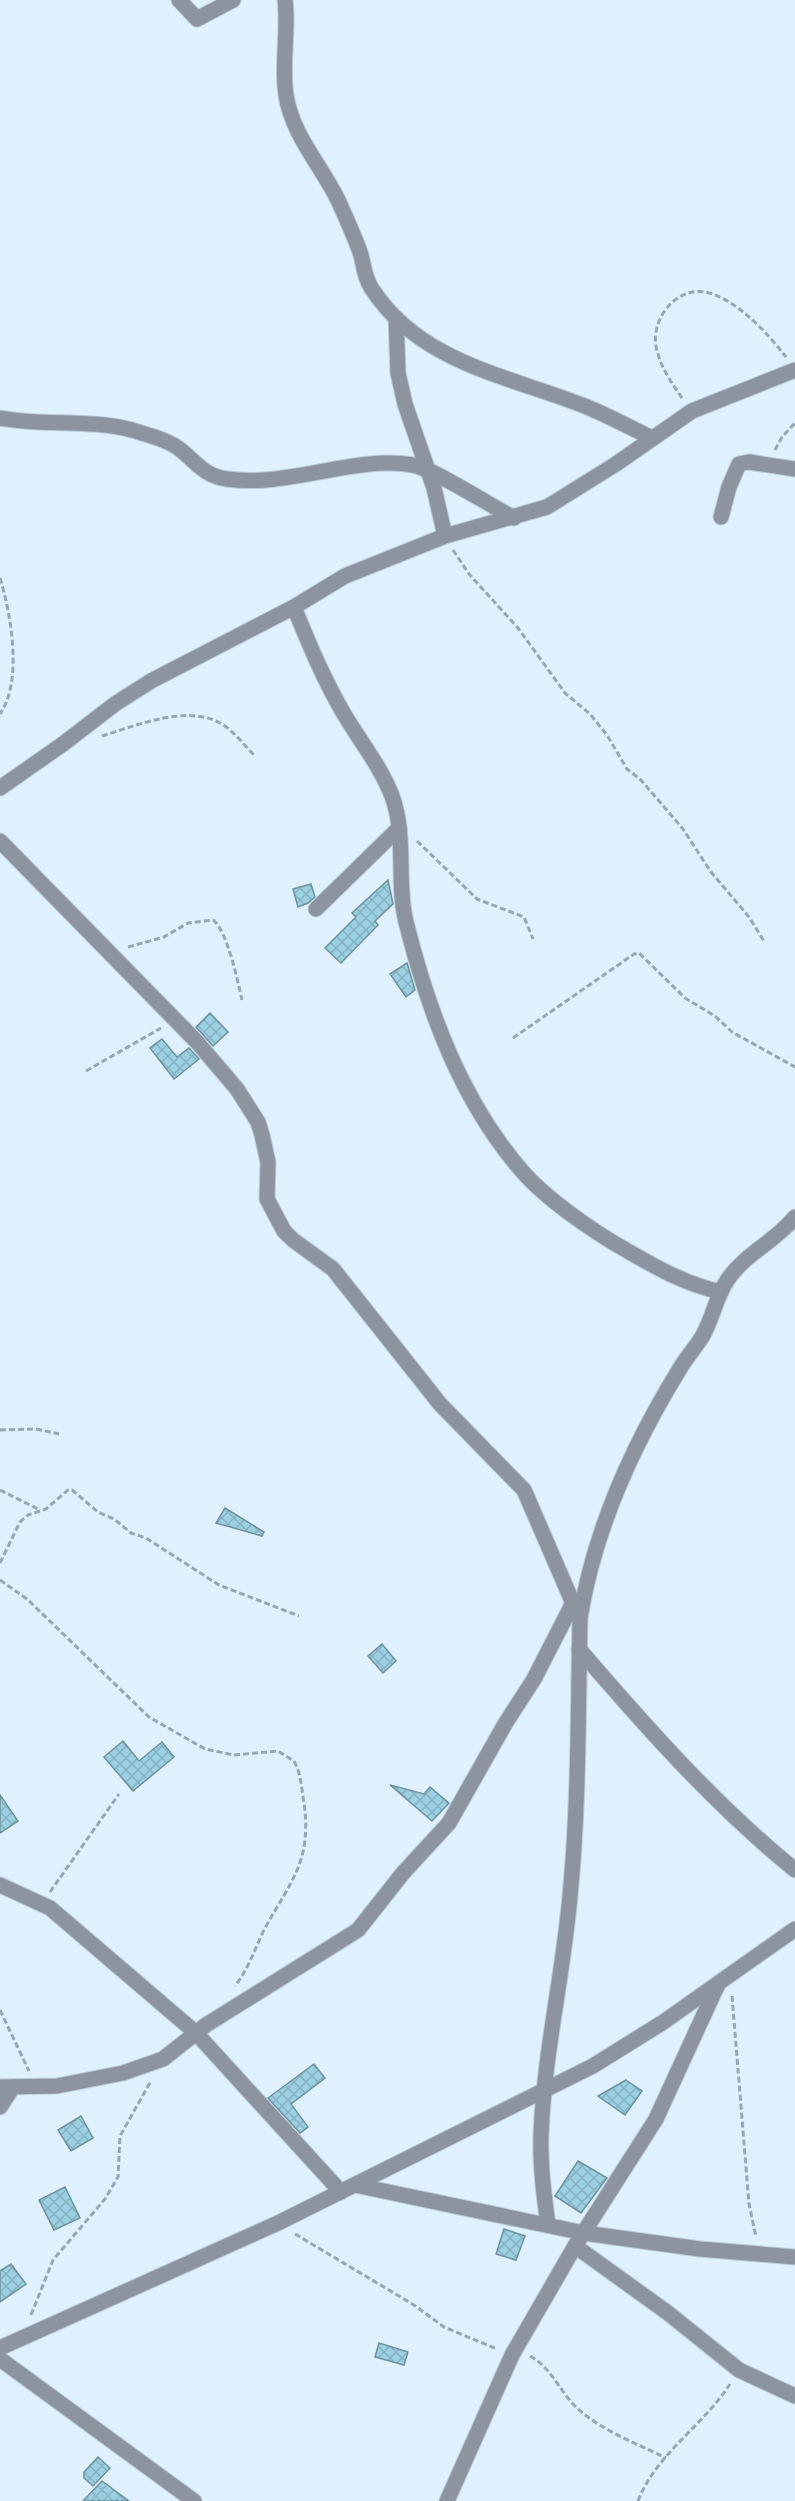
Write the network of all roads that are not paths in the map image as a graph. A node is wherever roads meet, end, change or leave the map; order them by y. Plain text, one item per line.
1 (179, 0) edge
2 (233, 0) edge
3 (285, 0) edge
4 (396, 318) junction
5 (791, 365) edge
6 (0, 418) edge
7 (652, 438) junction
8 (795, 469) edge
9 (427, 471) junction
10 (721, 517) dead end
11 (514, 518) junction
12 (445, 536) junction
13 (294, 607) junction
14 (0, 788) edge
15 (399, 828) junction
16 (0, 842) edge
17 (316, 909) dead end
18 (795, 1217) edge
19 (721, 1292) junction
20 (573, 1603) junction
21 (579, 1618) junction
22 (579, 1648) junction
23 (795, 1870) edge
24 (0, 1885) edge
25 (795, 1929) edge
26 (726, 1976) junction
27 (196, 2033) junction
28 (7, 2087) edge
29 (543, 2091) junction
30 (0, 2107) edge
31 (348, 2188) junction
32 (548, 2225) junction
33 (584, 2233) junction
34 (575, 2246) junction
35 (795, 2257) edge
36 (0, 2348) edge
37 (0, 2359) edge
38 (795, 2396) edge
39 (194, 2501) edge
40 (447, 2501) edge

1 - 2 street
3 - 4 street
4 - 7 street
4 - 9 street
5 - 7 street
6 - 9 street
7 - 11 street
8 - 10 street
9 - 11 street
9 - 12 street
11 - 12 street
12 - 13 street
13 - 14 street
13 - 15 street
15 - 17 street
15 - 19 street
16 - 20 street
18 - 19 street
19 - 21 street
20 - 21 street
20 - 27 street
21 - 22 street
22 - 23 street
22 - 29 street
24 - 27 street
25 - 26 street
26 - 29 street
26 - 33 street
27 - 28 street
27 - 31 street
28 - 30 street
29 - 31 street
29 - 32 street
31 - 32 street
31 - 36 street
32 - 33 street
33 - 34 street
33 - 35 street
34 - 38 street
34 - 40 street
37 - 39 street

